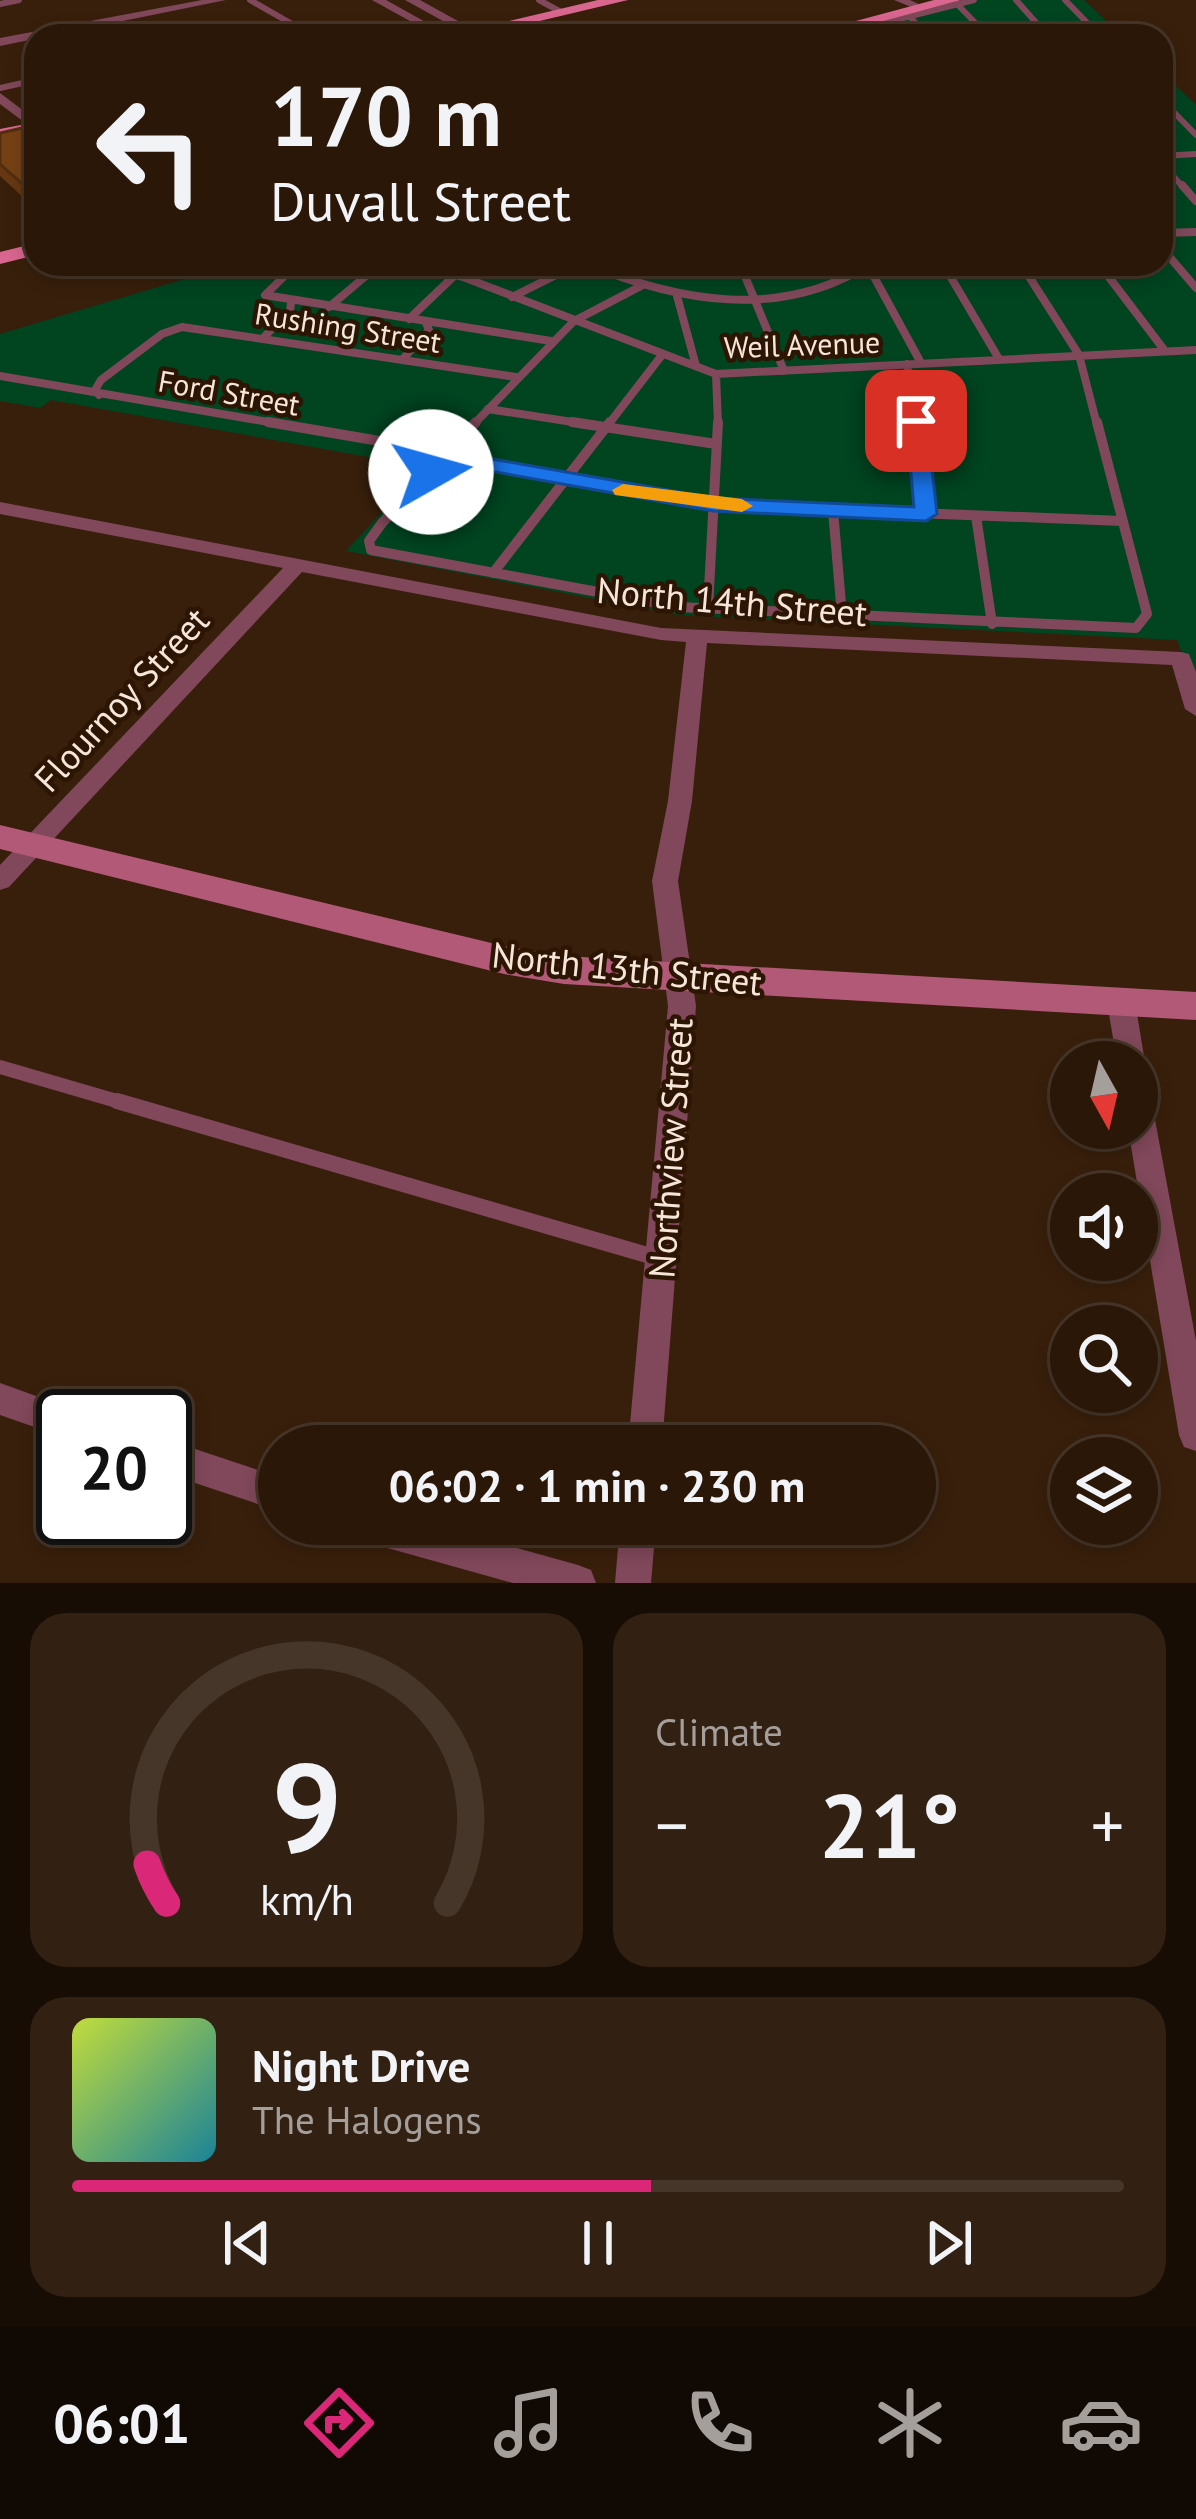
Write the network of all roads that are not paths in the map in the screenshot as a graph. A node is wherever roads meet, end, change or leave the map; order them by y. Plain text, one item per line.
1 (19, 0) edge
2 (220, 0) edge
3 (250, 0) edge
4 (378, 0) edge
5 (411, 0) edge
6 (538, 0) edge
7 (620, 0) edge
8 (900, 0) edge
9 (974, 0) edge
10 (1016, 0) edge
11 (1065, 0) edge
12 (955, 2) edge
13 (0, 4) edge
14 (915, 12) junction
15 (561, 13) junction
16 (94, 24) edge
17 (292, 24) edge
18 (436, 24) edge
19 (446, 24) edge
20 (512, 24) edge
21 (862, 24) edge
22 (874, 24) edge
23 (922, 24) edge
24 (976, 24) edge
25 (1037, 24) edge
26 (1088, 24) edge
27 (0, 92) edge
28 (1173, 111) edge
29 (24, 115) edge
30 (1196, 135) edge
31 (1173, 173) edge
32 (1196, 201) edge
33 (1173, 261) edge
34 (284, 276) edge
35 (366, 276) edge
36 (456, 276) edge
37 (460, 276) edge
38 (557, 276) edge
39 (615, 276) edge
40 (745, 276) edge
41 (850, 276) edge
42 (874, 276) edge
43 (950, 276) edge
44 (1029, 276) edge
45 (1108, 276) edge
46 (641, 286) junction
47 (1196, 287) edge
48 (677, 296) junction
49 (512, 297) junction
50 (754, 299) junction
51 (290, 303) junction
52 (329, 307) junction
53 (409, 320) junction
54 (574, 321) junction
55 (426, 323) junction
56 (263, 338) junction
57 (550, 341) junction
58 (1196, 350) edge
59 (1165, 352) junction
60 (662, 355) junction
61 (1078, 355) junction
62 (999, 359) junction
63 (401, 360) junction
64 (921, 363) junction
65 (907, 364) junction
66 (696, 366) junction
67 (784, 370) junction
68 (716, 374) junction
69 (0, 376) edge
70 (516, 377) junction
71 (99, 394) junction
72 (488, 409) junction
73 (604, 429) junction
74 (716, 444) junction
75 (448, 455) junction
76 (566, 480) junction
77 (713, 505) junction
78 (0, 508) edge
79 (833, 510) junction
80 (926, 514) junction
81 (976, 516) junction
82 (1122, 521) junction
83 (295, 567) junction
84 (493, 572) junction
85 (708, 608) junction
86 (842, 616) junction
87 (992, 624) junction
88 (697, 638) junction
89 (1188, 660) edge
90 (1196, 709) edge
91 (17, 841) edge
92 (0, 881) edge
93 (676, 978) junction
94 (1120, 1002) junction
95 (1196, 1006) edge
96 (1127, 1041) edge
97 (0, 1067) edge
98 (1146, 1149) edge
99 (662, 1259) junction
100 (0, 1400) edge
101 (36, 1412) edge
102 (647, 1425) edge
103 (1196, 1436) edge
104 (192, 1465) edge
105 (258, 1487) edge
106 (441, 1545) edge
107 (636, 1545) edge
108 (578, 1583) edge
109 (632, 1583) edge

1 - 13 lane
2 - 16 street
3 - 17 lane
4 - 18 street
5 - 19 street
6 - 15 lane
7 - 15 main road
8 - 14 street
9 - 12 lane
10 - 25 lane
11 - 26 lane
12 - 14 main road
12 - 24 lane
14 - 21 main road
14 - 22 lane
14 - 23 lane
15 - 20 main road
27 - 29 street
28 - 30 lane
31 - 32 lane
33 - 47 lane
34 - 51 lane
35 - 52 lane
36 - 53 lane
37 - 49 lane, Weil Avenue
38 - 49 lane
39 - 46 lane
40 - 50 lane
41 - 50 lane
42 - 64 lane
43 - 62 lane
44 - 61 lane
45 - 59 lane
46 - 48 lane
46 - 54 lane
48 - 50 lane
48 - 66 lane
49 - 54 lane, Weil Avenue
50 - 67 lane
51 - 52 lane
51 - 56 lane
52 - 53 lane
53 - 55 lane
54 - 57 lane
54 - 60 lane, Weil Avenue
55 - 57 lane
55 - 63 lane
56 - 63 lane, Rushing Street
56 - 71 lane, Rushing Street
57 - 70 lane
58 - 59 lane, Weil Avenue
59 - 61 lane, Weil Avenue
60 - 66 lane, Weil Avenue
60 - 73 lane
61 - 62 lane, Weil Avenue
61 - 82 lane
62 - 64 lane, Weil Avenue
63 - 70 lane, Rushing Street
64 - 65 lane, Weil Avenue
65 - 67 lane, Weil Avenue
65 - 80 lane
66 - 68 lane, Weil Avenue
67 - 68 lane, Weil Avenue
68 - 74 lane
69 - 71 lane, Ford Street
70 - 72 lane
71 - 75 lane, Ford Street
72 - 73 lane
72 - 75 lane
73 - 74 lane
73 - 76 lane
74 - 77 lane
75 - 76 lane, Ford Street
75 - 84 lane
76 - 77 lane, Ford Street
76 - 84 lane
77 - 79 lane, Ford Street
77 - 85 lane
78 - 83 street, North 14th Street
79 - 80 lane, Ford Street
79 - 86 lane
80 - 81 lane, Ford Street
81 - 82 lane, Ford Street
81 - 87 lane
82 - 87 lane
83 - 88 street, North 14th Street
83 - 91 street, Flournoy Street
84 - 85 lane
85 - 86 lane
86 - 87 lane
88 - 89 street, North 14th Street
88 - 93 street, Northview Street
89 - 90 street
91 - 92 street, Flournoy Street
91 - 93 main road, North 13th Street
93 - 94 main road, North 13th Street
93 - 99 street, Northview Street
94 - 95 main road, North 13th Street
94 - 96 street
97 - 99 lane
98 - 103 street
99 - 102 street, Northview Street
100 - 101 street
104 - 105 street
106 - 108 street
107 - 109 street

